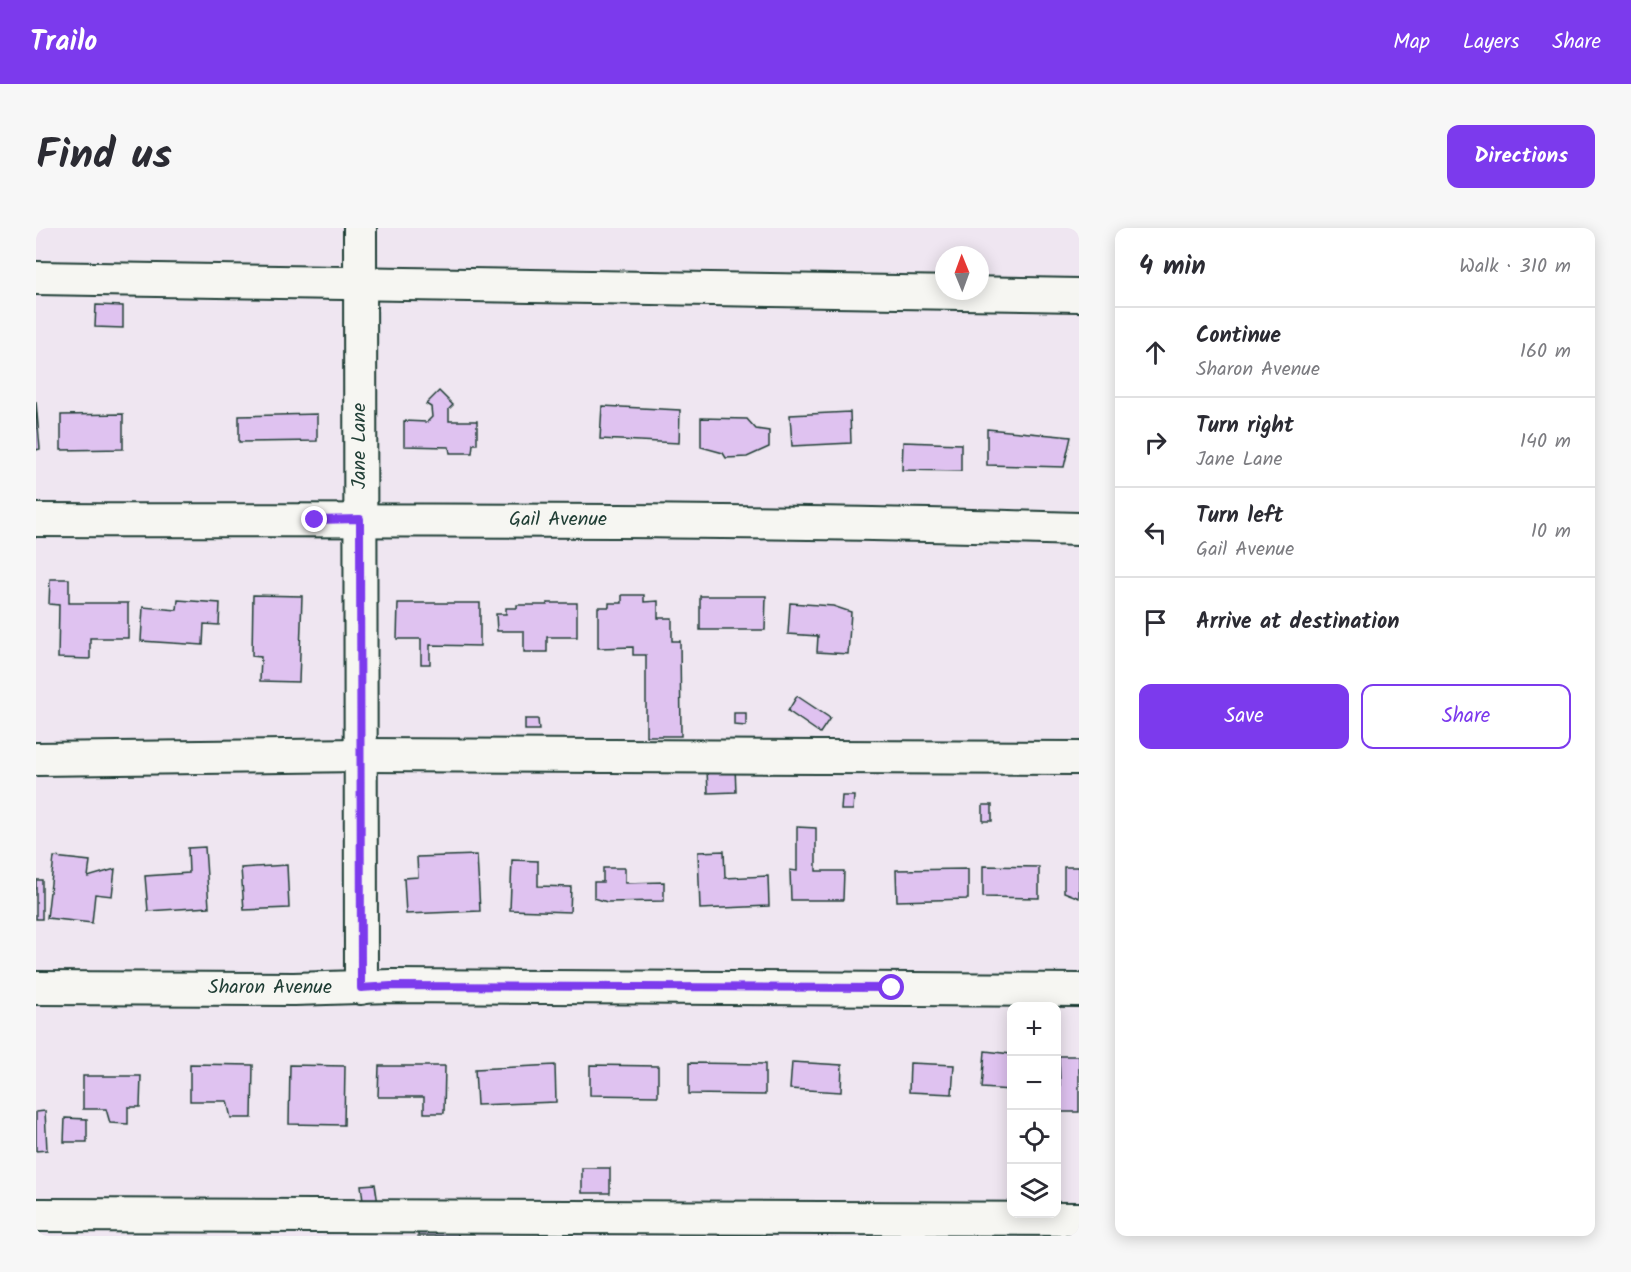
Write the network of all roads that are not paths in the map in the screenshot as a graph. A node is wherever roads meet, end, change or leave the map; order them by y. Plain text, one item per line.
1 (360, 228) edge
2 (36, 278) edge
3 (360, 284) junction
4 (1079, 295) edge
5 (360, 519) junction
6 (36, 520) edge
7 (1079, 529) edge
8 (361, 755) junction
9 (1079, 758) edge
10 (36, 759) edge
11 (36, 988) edge
12 (361, 988) junction
13 (1079, 990) edge
14 (36, 1215) edge
15 (1079, 1219) edge

1 - 3 street, Jane Lane
2 - 3 street
3 - 4 street
3 - 5 street, Jane Lane
5 - 6 street, Gail Avenue
5 - 7 street, Gail Avenue
5 - 8 street, Jane Lane
8 - 9 street
8 - 10 street
8 - 12 street, Jane Lane
11 - 12 street, Sharon Avenue
12 - 13 street, Sharon Avenue
14 - 15 street

